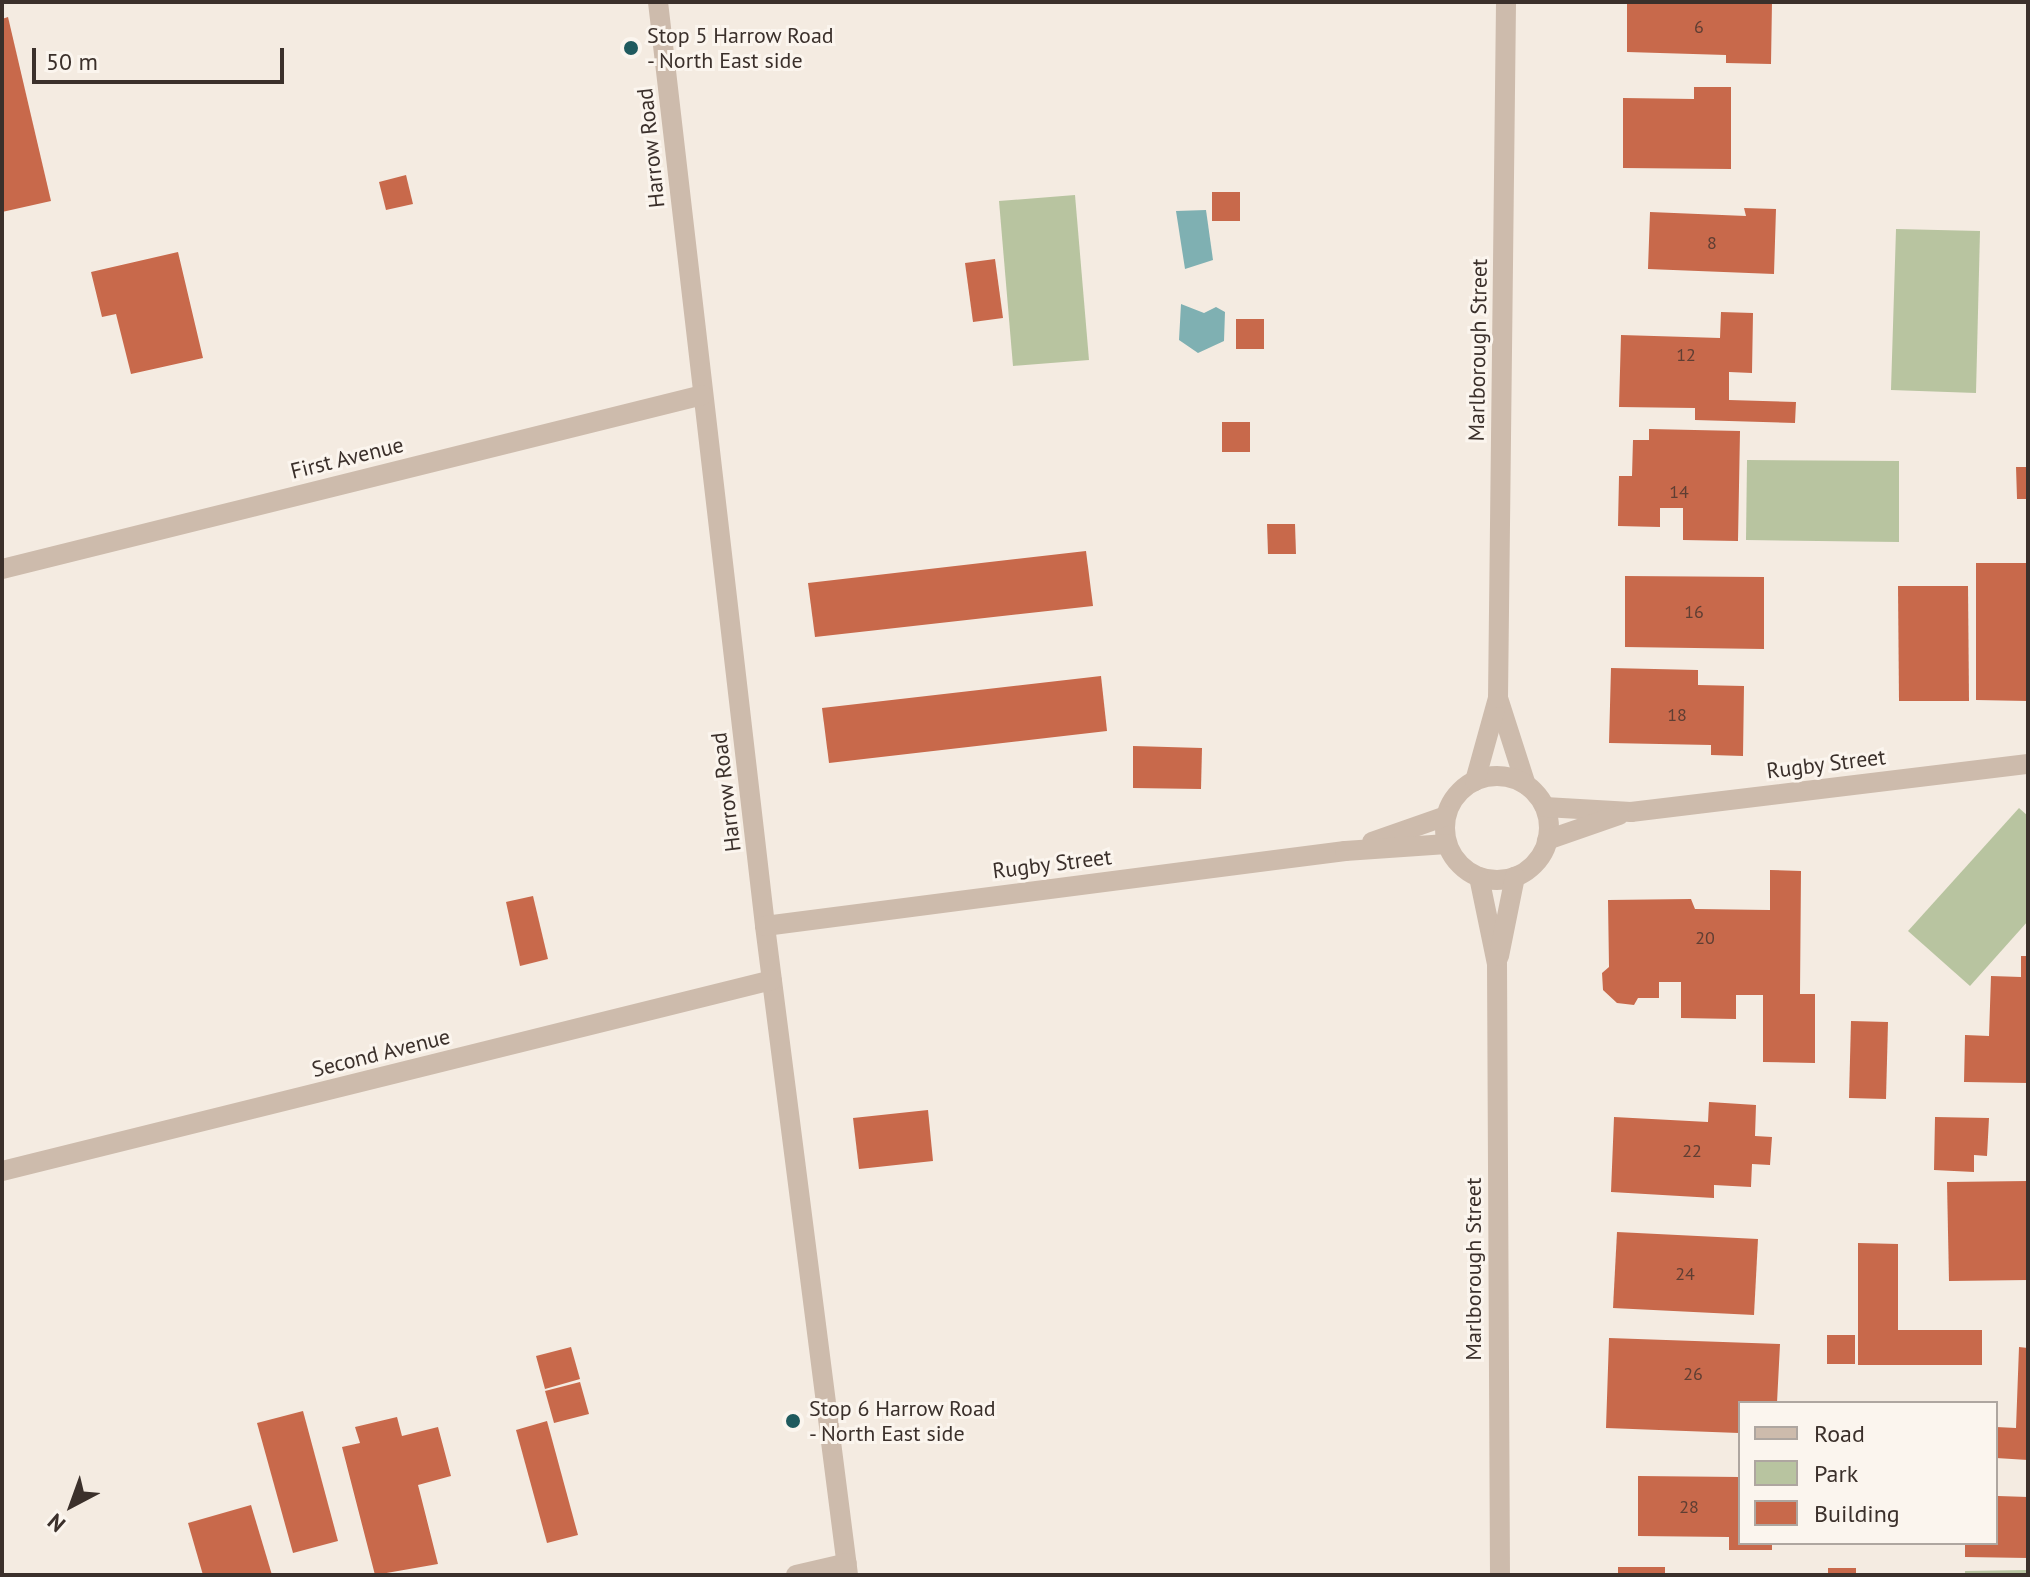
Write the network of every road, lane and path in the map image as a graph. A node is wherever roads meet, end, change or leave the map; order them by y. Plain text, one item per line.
1 (658, 2) edge
2 (1506, 2) edge
3 (703, 395) junction
4 (2, 569) edge
5 (1498, 698) junction
6 (2028, 764) edge
7 (1475, 781) junction
8 (1526, 785) junction
9 (1545, 807) junction
10 (1631, 812) junction
11 (1446, 816) junction
12 (1547, 840) junction
13 (1447, 844) junction
14 (1345, 851) junction
15 (1479, 877) junction
16 (1515, 877) junction
17 (765, 926) junction
18 (1497, 964) junction
19 (772, 980) junction
20 (2, 1171) edge
21 (848, 1569) edge
22 (796, 1575) edge
23 (1500, 1575) edge

1 - 3 street, Harrow Road
2 - 5 street, Marlborough Street
3 - 4 street, First Avenue
3 - 17 street, Harrow Road
5 - 7 street, Marlborough Street
5 - 8 street, Marlborough Street
6 - 10 street, Rugby Street
7 - 8 street
7 - 11 street
8 - 9 street
9 - 10 street, Rugby Street
9 - 12 street
10 - 12 street, Rugby Street
11 - 13 street
11 - 14 street, Rugby Street
12 - 16 street
13 - 14 street, Rugby Street
13 - 15 street
14 - 17 street, Rugby Street
15 - 16 street
15 - 18 street, Marlborough Street
16 - 18 street, Marlborough Street
17 - 19 street, Harrow Road
18 - 23 street, Marlborough Street
19 - 20 street, Second Avenue
19 - 21 street, Harrow Road
21 - 22 street

